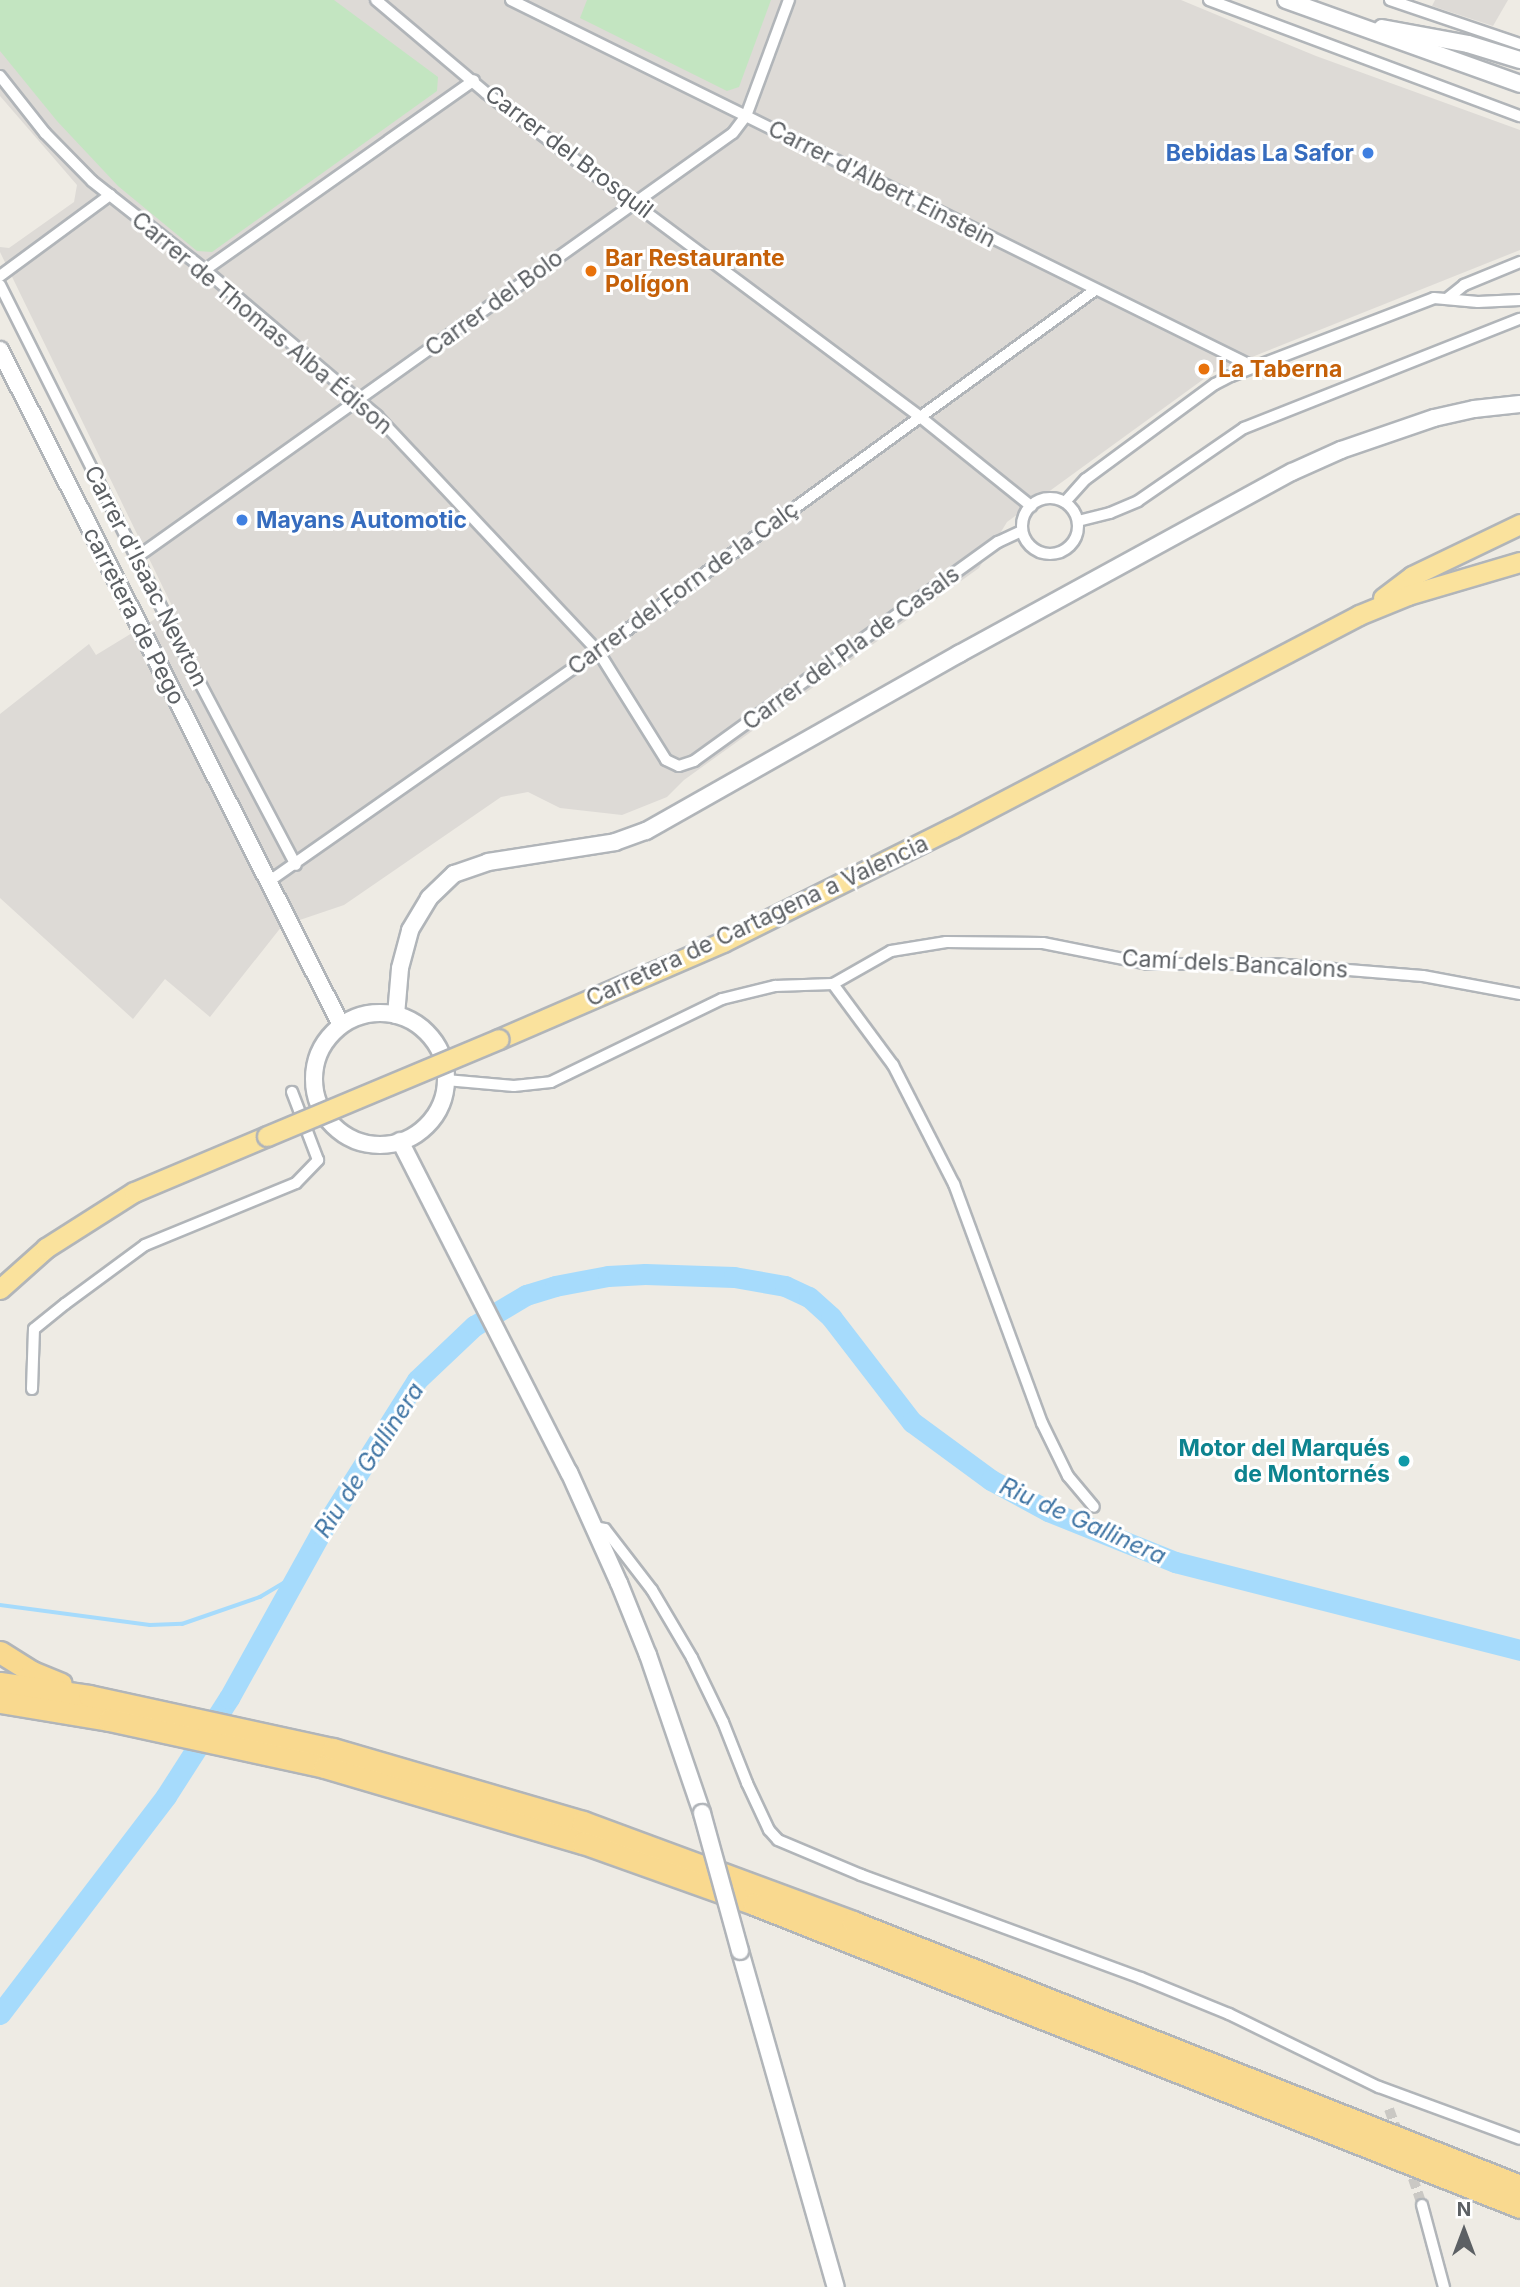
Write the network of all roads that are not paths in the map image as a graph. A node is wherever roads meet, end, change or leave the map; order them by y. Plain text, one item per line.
1 (376, 0) edge
2 (511, 0) edge
3 (789, 0) edge
4 (1209, 0) edge
5 (1286, 0) edge
6 (1390, 0) edge
7 (1352, 24) junction
8 (1520, 44) edge
9 (1520, 60) edge
10 (0, 76) edge
11 (474, 80) junction
12 (1520, 84) edge
13 (1520, 96) edge
14 (746, 116) junction
15 (1520, 116) edge
16 (110, 195) junction
17 (634, 202) junction
18 (1520, 262) edge
19 (205, 270) junction
20 (0, 276) edge
21 (0, 285) edge
22 (1095, 289) junction
23 (1448, 298) junction
24 (1520, 300) edge
25 (1520, 319) edge
26 (0, 350) edge
27 (1254, 367) junction
28 (357, 401) junction
29 (1520, 404) edge
30 (919, 416) junction
31 (1065, 502) junction
32 (1031, 506) junction
33 (1078, 522) junction
34 (1520, 524) edge
35 (1022, 531) junction
36 (137, 556) junction
37 (1520, 562) edge
38 (1484, 571) junction
39 (1520, 576) edge
40 (1359, 615) junction
41 (598, 651) junction
42 (679, 766) joint
43 (296, 865) junction
44 (268, 882) junction
45 (834, 984) junction
46 (1520, 994) edge
47 (396, 1015) junction
48 (341, 1025) junction
49 (446, 1080) junction
50 (292, 1092) dead end
51 (400, 1141) junction
52 (0, 1289) edge
53 (32, 1389) dead end
54 (1094, 1507) dead end
55 (594, 1528) junction
56 (0, 1652) edge
57 (0, 1682) edge
58 (89, 1696) junction
59 (0, 1702) edge
60 (115, 1712) junction
61 (328, 1758) junction
62 (1520, 2139) edge
63 (1520, 2186) edge
64 (1422, 2204) tunnel mouth
65 (1520, 2207) edge
66 (836, 2287) edge
67 (1444, 2287) edge

1 - 11 street, Carrer del Brosquil
2 - 14 street, Carrer d'Albert Einstein
3 - 14 street, Carrer del Bolo
4 - 15 street
5 - 7 main road
6 - 8 street
7 - 9 main road
7 - 12 main road
7 - 13 main road
10 - 16 street, Carrer de Thomas Alba Édison
11 - 17 street, Carrer del Brosquil
11 - 19 street
14 - 17 street, Carrer del Bolo
14 - 22 street, Carrer d'Albert Einstein
16 - 19 street, Carrer de Thomas Alba Édison
16 - 20 street
17 - 28 street, Carrer del Bolo
17 - 30 street, Carrer del Brosquil
18 - 23 street
19 - 28 street, Carrer de Thomas Alba Édison
21 - 36 street, Carrer d'Isaac Newton
22 - 27 street, Carrer d'Albert Einstein
22 - 30 street, Carrer del Forn de la Calç
23 - 24 street
23 - 27 street
25 - 33 street
26 - 44 main road, carretera de Pego
27 - 31 street
28 - 36 street, Carrer del Bolo
28 - 41 street, Carrer de Thomas Alba Édison
29 - 47 main road
30 - 32 street, Carrer del Brosquil
30 - 41 street, Carrer del Forn de la Calç
31 - 32 street
31 - 33 street
32 - 35 street
33 - 35 street
34 - 40 highway
35 - 42 street, Carrer del Pla de Casals
36 - 43 street, Carrer d'Isaac Newton
37 - 38 highway, Carretera de Cartagena a Valencia
38 - 39 highway
38 - 40 highway, Carretera de Cartagena a Valencia
40 - 52 highway, Carretera de Cartagena a Valencia, bridge
41 - 42 street, Carrer de Thomas Alba Édison
41 - 43 street, Carrer del Forn de la Calç
43 - 44 street, Carrer del Forn de la Calç
44 - 48 main road, carretera de Pego
45 - 46 street, Camí dels Bancalons
45 - 49 street
45 - 54 street
47 - 48 main road
47 - 49 main road
48 - 51 main road
49 - 51 main road
50 - 53 street
51 - 55 main road
55 - 62 street
55 - 66 main road, bridge
56 - 58 highway
57 - 58 highway
58 - 60 highway
59 - 60 highway
60 - 61 highway
61 - 63 highway
61 - 65 highway
64 - 67 street

